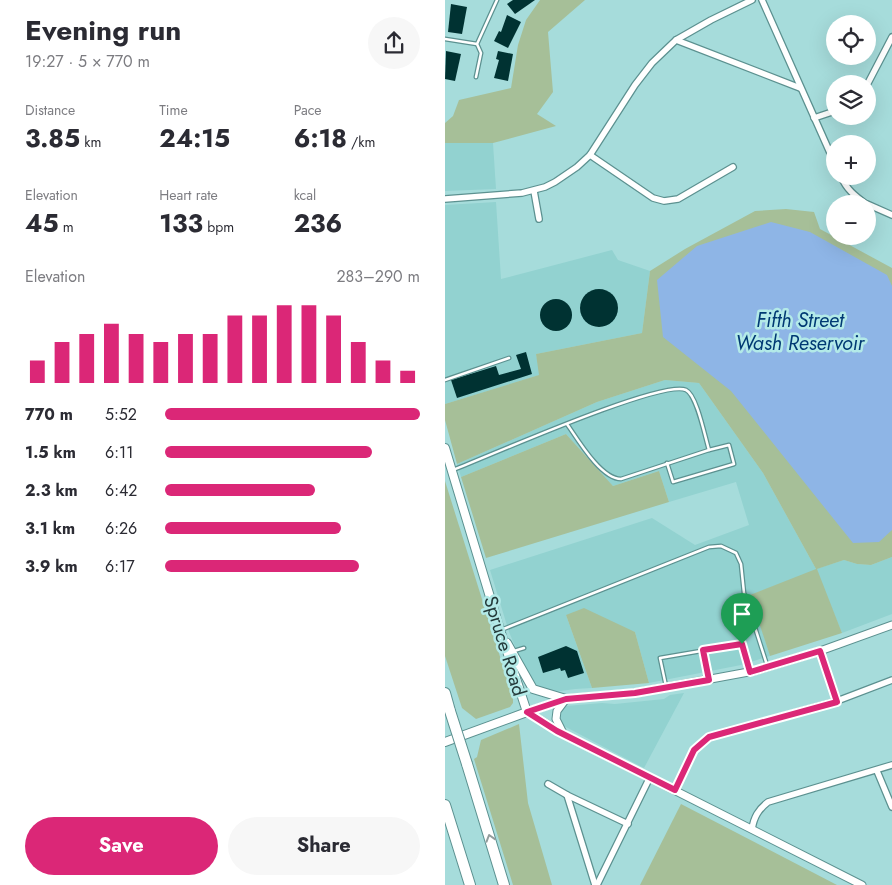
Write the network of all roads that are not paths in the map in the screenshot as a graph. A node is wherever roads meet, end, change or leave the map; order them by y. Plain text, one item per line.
1 (497, 0) edge
2 (753, 0) edge
3 (763, 0) edge
4 (892, 37) edge
5 (445, 39) edge
6 (676, 40) junction
7 (477, 44) junction
8 (872, 75) edge
9 (476, 77) dead end
10 (801, 88) junction
11 (826, 113) edge
12 (814, 118) junction
13 (826, 144) edge
14 (590, 155) junction
15 (733, 167) dead end
16 (846, 185) edge
17 (533, 190) junction
18 (854, 195) edge
19 (445, 199) edge
20 (876, 208) edge
21 (892, 215) edge
22 (539, 219) dead end
23 (509, 358) dead end
24 (445, 380) edge
25 (567, 424) junction
26 (445, 448) edge
27 (709, 450) junction
28 (667, 464) junction
29 (452, 471) junction
30 (892, 625) edge
31 (500, 630) junction
32 (524, 648) dead end
33 (703, 650) junction
34 (512, 651) junction
35 (820, 651) junction
36 (768, 667) junction
37 (750, 672) junction
38 (709, 680) junction
39 (892, 680) edge
40 (667, 688) junction
41 (445, 693) edge
42 (566, 699) junction
43 (837, 702) junction
44 (527, 712) junction
45 (565, 735) junction
46 (445, 742) edge
47 (892, 765) edge
48 (877, 771) junction
49 (651, 777) junction
50 (548, 784) dead end
51 (675, 790) junction
52 (567, 796) junction
53 (445, 805) edge
54 (892, 807) edge
55 (628, 824) junction
56 (752, 829) junction
57 (470, 885) edge
58 (504, 885) edge
59 (596, 885) edge
60 (862, 885) edge

1 - 7 lane
2 - 6 street
3 - 10 street
4 - 8 street
5 - 7 lane
6 - 10 street
6 - 14 street
7 - 9 lane
10 - 12 street
11 - 12 street
12 - 13 street
14 - 15 street
14 - 17 street
16 - 18 street
17 - 19 street
17 - 22 street
20 - 21 street
23 - 24 lane
25 - 27 lane
25 - 28 lane
25 - 29 lane
26 - 29 main road, Spruce Road
27 - 28 lane
27 - 28 lane
29 - 31 main road, Spruce Road
30 - 35 street
31 - 34 main road
31 - 36 lane
31 - 44 main road, Spruce Road
32 - 34 lane
33 - 37 lane
33 - 38 lane
33 - 40 lane
34 - 42 main road
35 - 36 street
35 - 43 street
36 - 37 street
37 - 38 street
38 - 40 street
39 - 43 street
40 - 42 street
58 -> 41 highway, bridge
42 - 44 street
42 - 45 street
43 - 51 street
44 - 45 street, Spruce Road
44 - 46 main road
45 - 49 street, Spruce Road
47 - 48 street
48 - 54 street
48 - 56 street
49 - 51 street, Spruce Road
49 - 55 street
50 - 52 street
51 - 56 street, Spruce Road
52 - 55 street
52 - 59 street
53 - 57 highway
55 - 59 street
56 - 60 street, Spruce Road

